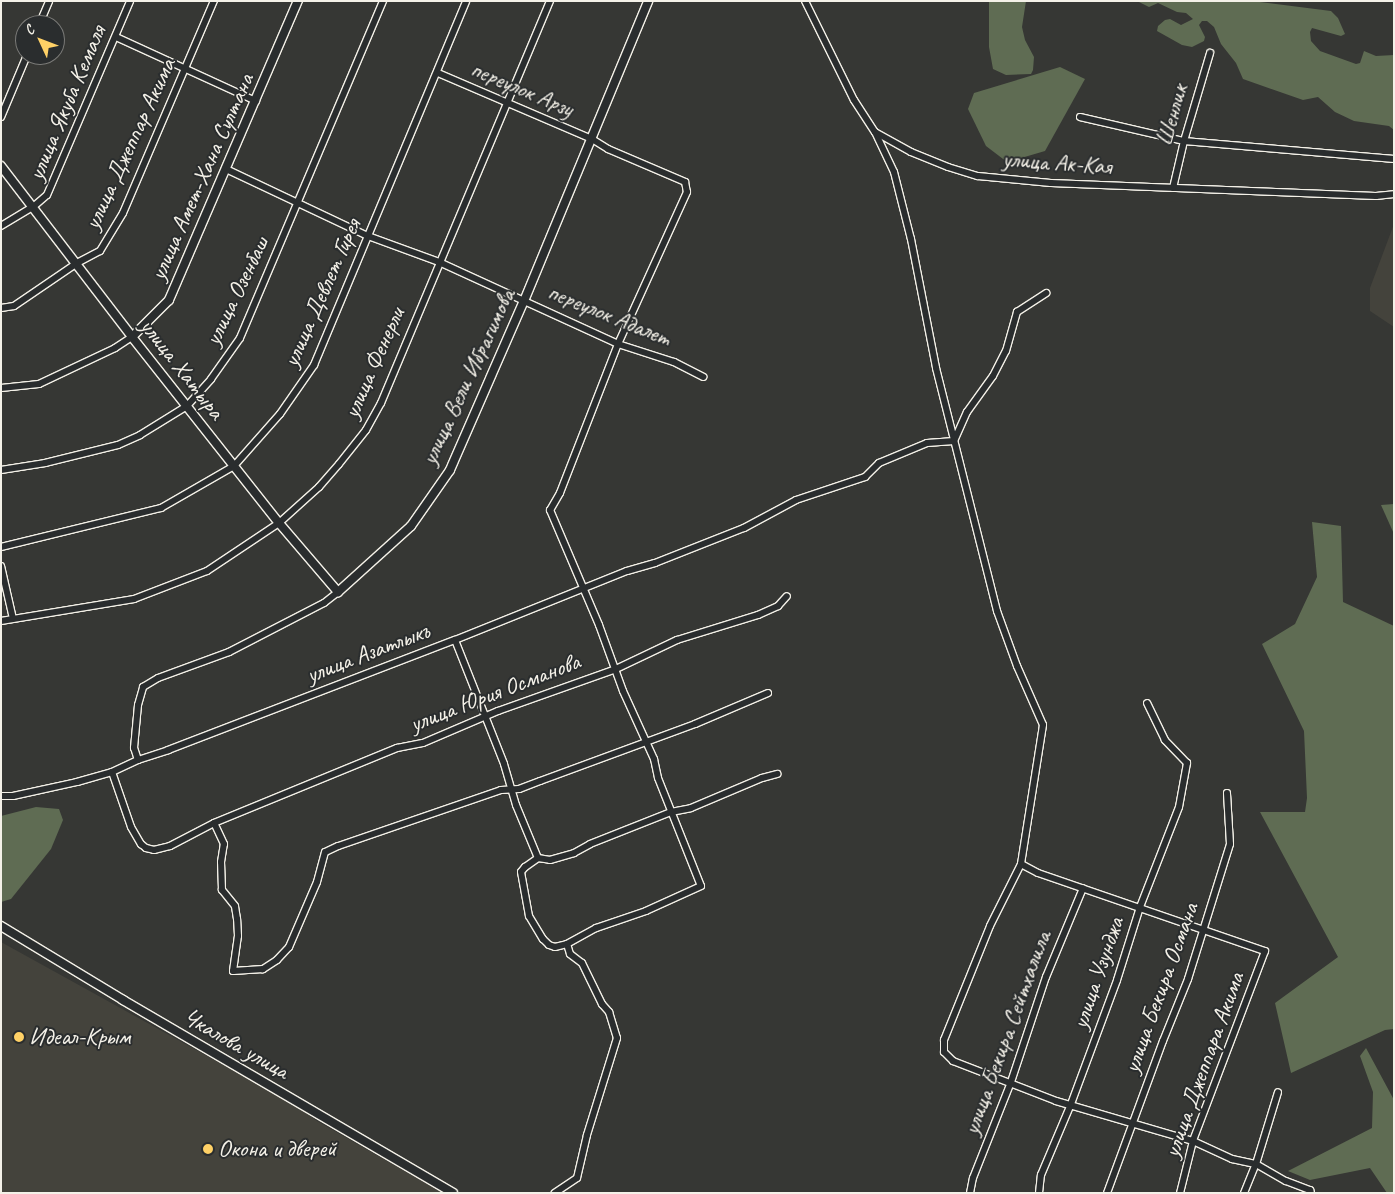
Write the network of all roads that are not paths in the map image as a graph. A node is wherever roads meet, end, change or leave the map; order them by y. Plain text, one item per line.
1 (49, 1) edge
2 (130, 1) edge
3 (214, 1) edge
4 (298, 1) edge
5 (383, 1) edge
6 (466, 1) edge
7 (550, 1) edge
8 (648, 1) edge
9 (805, 1) edge
10 (43, 15) edge
11 (116, 37) junction
12 (1210, 53) dead end
13 (23, 65) edge
14 (186, 69) junction
15 (438, 73) junction
16 (256, 101) junction
17 (509, 104) junction
18 (1080, 117) dead end
19 (1, 118) edge
20 (875, 132) junction
21 (592, 139) junction
22 (1184, 141) junction
23 (1394, 159) edge
24 (1, 166) edge
25 (226, 169) junction
26 (1173, 188) junction
27 (1394, 194) edge
28 (298, 204) junction
29 (33, 207) junction
30 (1, 226) edge
31 (368, 236) junction
32 (439, 262) junction
33 (77, 263) junction
34 (1046, 293) dead end
35 (524, 301) junction
36 (1, 308) edge
37 (132, 337) junction
38 (618, 344) junction
39 (703, 377) dead end
40 (1, 388) edge
41 (187, 406) junction
42 (954, 441) junction
43 (234, 466) junction
44 (1, 470) edge
45 (279, 523) junction
46 (1, 547) edge
47 (1, 566) edge
48 (584, 589) junction
49 (338, 592) junction
50 (787, 596) dead end
51 (13, 619) junction
52 (1, 621) edge
53 (455, 640) junction
54 (616, 669) junction
55 (768, 693) dead end
56 (1147, 703) dead end
57 (485, 717) junction
58 (646, 741) junction
59 (138, 760) junction
60 (112, 772) junction
61 (777, 774) dead end
62 (512, 789) junction
63 (1227, 793) dead end
64 (1, 796) edge
65 (671, 812) junction
66 (214, 823) junction
67 (538, 858) junction
68 (1021, 864) junction
69 (1083, 888) junction
70 (1140, 907) junction
71 (1, 926) edge
72 (1203, 929) junction
73 (567, 944) junction
74 (1011, 1082) junction
75 (1278, 1092) dead end
76 (1071, 1104) junction
77 (1132, 1124) junction
78 (1193, 1141) junction
79 (1256, 1164) junction
80 (453, 1193) edge
81 (556, 1193) edge
82 (970, 1193) edge
83 (1039, 1193) edge
84 (1107, 1193) edge
85 (1180, 1193) edge
86 (1244, 1193) edge
87 (1311, 1193) edge

1 - 10 street
2 - 11 street, улица Якуба Кемаля
3 - 14 street, улица Джеппар Акима
4 - 16 street, улица Амет-Хана Султана
5 - 28 street, улица Озенбаш
6 - 15 street, улица Девлет Гирея
7 - 17 street, улица Фенерли
8 - 21 street, улица Вели Ибрагимова
9 - 20 street, улица Ак-Кая
11 - 14 street
11 - 29 street, улица Якуба Кемаля
12 - 22 street, Шенлик
13 - 19 street
14 - 16 street
14 - 33 street, улица Джеппар Акима
15 - 17 street, переулок Арзу
15 - 31 street, улица Девлет Гирея
16 - 25 street, улица Амет-Хана Султана
17 - 21 street, переулок Арзу
17 - 32 street, улица Фенерли
18 - 22 street
20 - 26 street, улица Ак-Кая
20 - 42 street
21 - 35 street, улица Вели Ибрагимова
21 - 38 street, переулок Арзу
22 - 23 street
22 - 26 street, Шенлик
24 - 29 street, улица Хатыра
25 - 28 street, переулок Адалет
25 - 37 street, улица Амет-Хана Султана
26 - 27 street, улица Ак-Кая
28 - 31 street, переулок Адалет
28 - 41 street, улица Озенбаш
29 - 30 street, улица Якуба Кемаля
29 - 33 street, улица Хатыра
31 - 32 street, переулок Адалет
31 - 43 street, улица Девлет Гирея
32 - 35 street, переулок Адалет
32 - 45 street, улица Фенерли
33 - 36 street, улица Джеппар Акима
33 - 37 street, улица Хатыра
34 - 42 street
35 - 38 street, переулок Адалет
35 - 49 street, улица Вели Ибрагимова
37 - 40 street, улица Амет-Хана Султана
37 - 41 street, улица Хатыра
38 - 39 street, переулок Адалет
38 - 48 street
41 - 43 street, улица Хатыра
41 - 44 street, улица Озенбаш
42 - 48 street, улица Азатлыкъ
42 - 68 street
43 - 45 street, улица Хатыра
43 - 46 street, улица Девлет Гирея
45 - 49 street, улица Хатыра
45 - 51 street, улица Фенерли
47 - 51 street
48 - 53 street, улица Азатлыкъ
48 - 54 street
49 - 59 street, улица Вели Ибрагимова
50 - 54 street, улица Юрия Османова
51 - 52 street, улица Фенерли
53 - 57 street
53 - 59 street, улица Азатлыкъ
54 - 57 street, улица Юрия Османова
54 - 58 street
55 - 58 street
56 - 70 street, улица Узунджа
57 - 62 street
57 - 66 street, улица Юрия Османова
58 - 62 street
58 - 65 street
59 - 60 street, улица Азатлыкъ
60 - 64 street, улица Азатлыкъ
60 - 66 street, улица Юрия Османова
61 - 65 street
62 - 66 street
62 - 67 street
63 - 72 street, улица Бекира Османа
65 - 67 street
65 - 73 street
67 - 73 street
68 - 69 street
68 - 74 street
69 - 70 street
69 - 74 street, улица Бекира Сейтхалила
70 - 72 street
70 - 76 street, улица Узунджа
71 - 80 street, Чкалова улица
72 - 77 street, улица Бекира Османа
72 - 78 street, улица Джеппара Акима
73 - 81 street
74 - 76 street
74 - 82 street, улица Бекира Сейтхалила
75 - 79 street
76 - 77 street
76 - 83 street, улица Узунджа
77 - 78 street
77 - 84 street, улица Бекира Османа
78 - 79 street
78 - 85 street, улица Джеппара Акима
79 - 86 street
79 - 87 street

